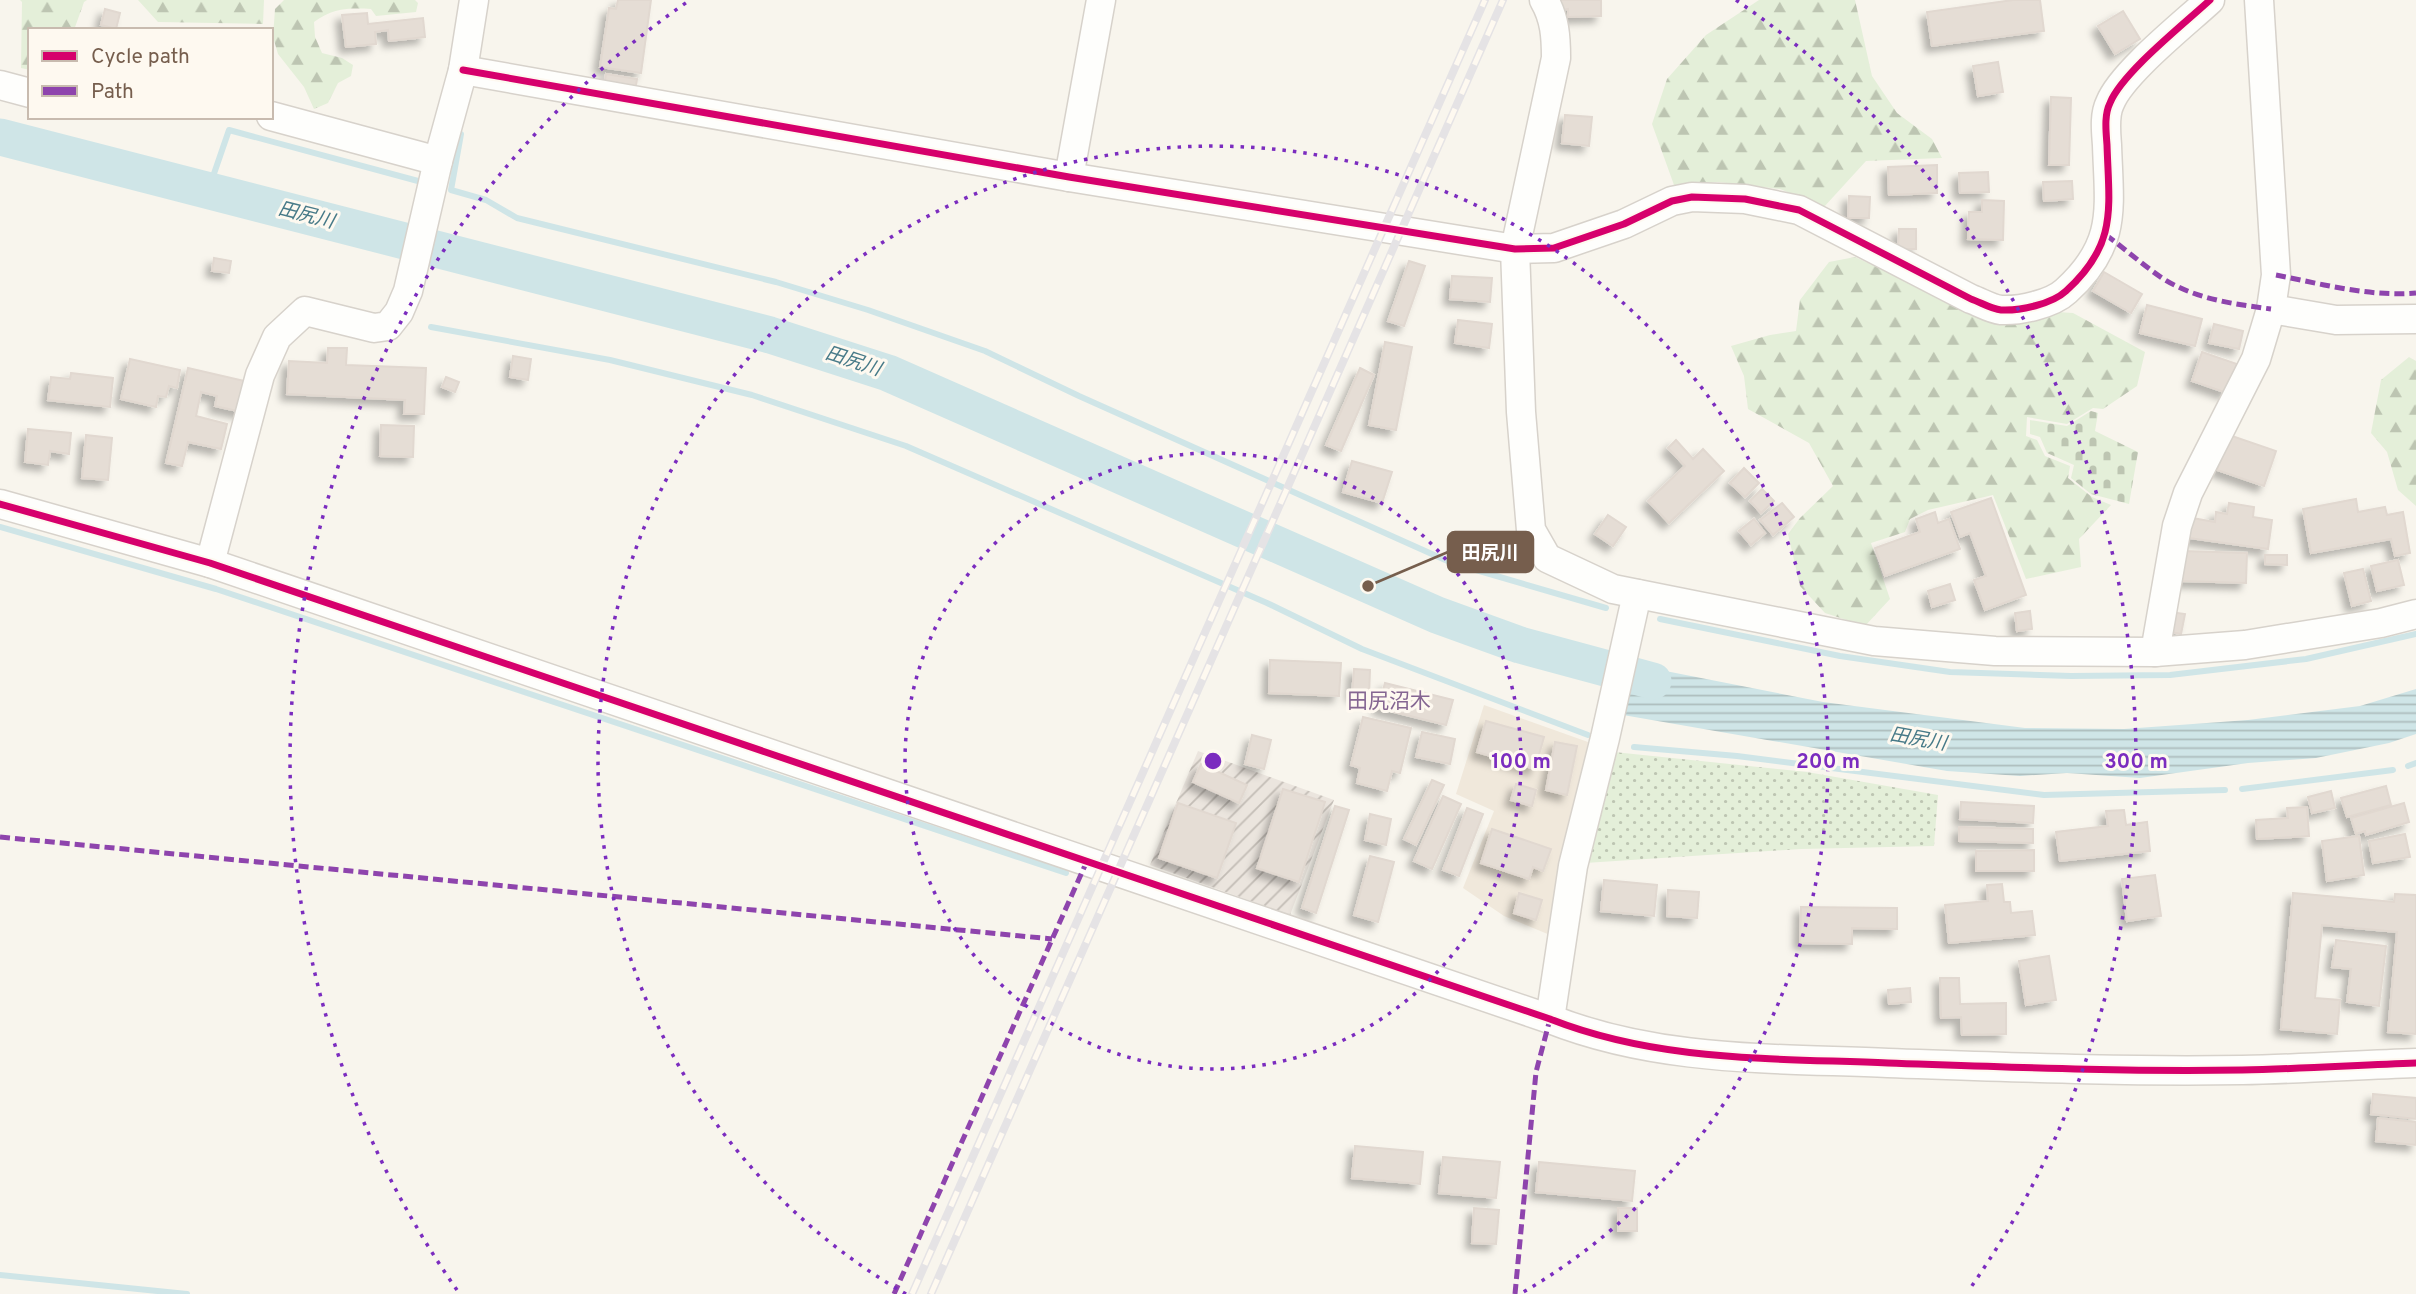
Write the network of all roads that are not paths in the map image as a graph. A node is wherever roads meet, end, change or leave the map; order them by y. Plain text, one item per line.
1 (474, 0) edge
2 (1101, 0) edge
3 (1544, 0) edge
4 (2210, 0) edge
5 (2259, 0) edge
6 (463, 70) junction
7 (0, 85) edge
8 (28, 92) edge
9 (273, 117) edge
10 (438, 161) junction
11 (1069, 177) junction
12 (1515, 248) junction
13 (2271, 309) junction
14 (2416, 320) edge
15 (0, 504) edge
16 (211, 563) junction
17 (1637, 594) junction
18 (2416, 614) edge
19 (2155, 652) junction
20 (1550, 1018) junction
21 (2416, 1063) edge

1 - 6 street
2 - 11 street
3 - 12 street
4 - 12 street
5 - 13 street
6 - 10 street
6 - 11 street
7 - 8 street
9 - 10 street
10 - 16 street
11 - 12 street
12 - 17 street
13 - 14 street
13 - 19 street
15 - 16 street
16 - 20 street
17 - 19 street
17 - 20 street
18 - 19 street
20 - 21 street

